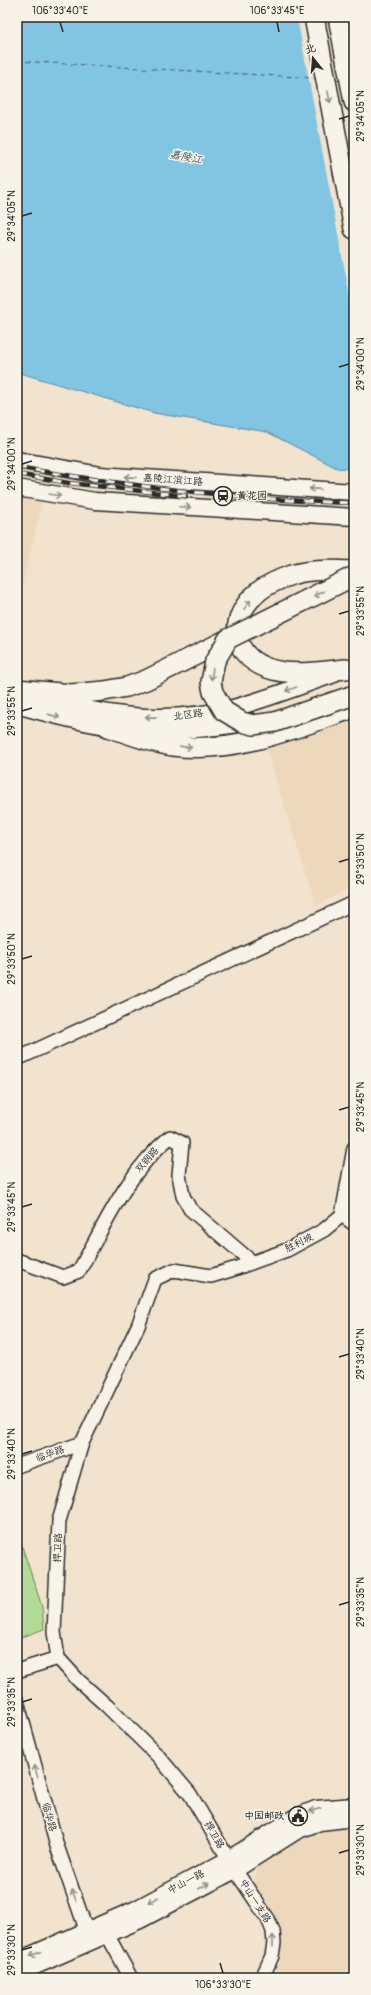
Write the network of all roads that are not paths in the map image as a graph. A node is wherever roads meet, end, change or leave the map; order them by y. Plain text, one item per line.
1 (314, 17) edge
2 (338, 17) edge
3 (354, 102) edge
4 (354, 229) edge
5 (17, 460) edge
6 (17, 488) edge
7 (354, 492) edge
8 (354, 517) edge
9 (354, 571) edge
10 (354, 576) edge
11 (228, 639) junction
12 (350, 668) edge
13 (354, 687) edge
14 (17, 689) edge
15 (17, 692) edge
16 (354, 695) edge
17 (17, 705) edge
18 (354, 708) edge
19 (108, 727) junction
20 (354, 903) edge
21 (17, 1058) edge
22 (354, 1148) edge
23 (342, 1216) junction
24 (354, 1224) edge
25 (17, 1260) edge
26 (252, 1262) junction
27 (82, 1443) junction
28 (17, 1466) edge
29 (58, 1658) junction
30 (17, 1672) edge
31 (17, 1701) edge
32 (354, 1806) edge
33 (354, 1818) edge
34 (232, 1865) junction
35 (87, 1932) junction
36 (108, 1936) junction
37 (17, 1961) edge
38 (17, 1974) edge
39 (131, 1978) edge
40 (262, 1978) edge

1 -> 4 highway
2 - 3 highway
7 -> 5 main road, 嘉陵江滨江路
6 -> 8 main road
12 -> 9 highway
10 -> 11 highway, bridge
11 - 14 highway
11 -> 16 highway, bridge
12 -> 15 main road, 北区路
13 - 19 main road, 北区路
17 -> 19 main road, 北区路
19 -> 18 highway
20 - 21 street
22 - 23 street
23 - 24 street
23 - 26 street, 胜利坡
25 - 26 street, 双钢路
26 - 27 street, 捍卫路
27 - 28 street, 临华路
27 - 29 street, 捍卫路
29 - 30 street
29 - 34 street, 捍卫路
35 -> 31 street, 临华路
32 -> 34 main road, 中山一路
33 - 34 main road, 中山一路
34 -> 35 main road, 中山一路
36 -> 34 main road, 中山一路
40 -> 34 street, 中山一支路
35 -> 37 main road, 中山一路
36 - 38 main road, 中山一路
36 - 39 street

